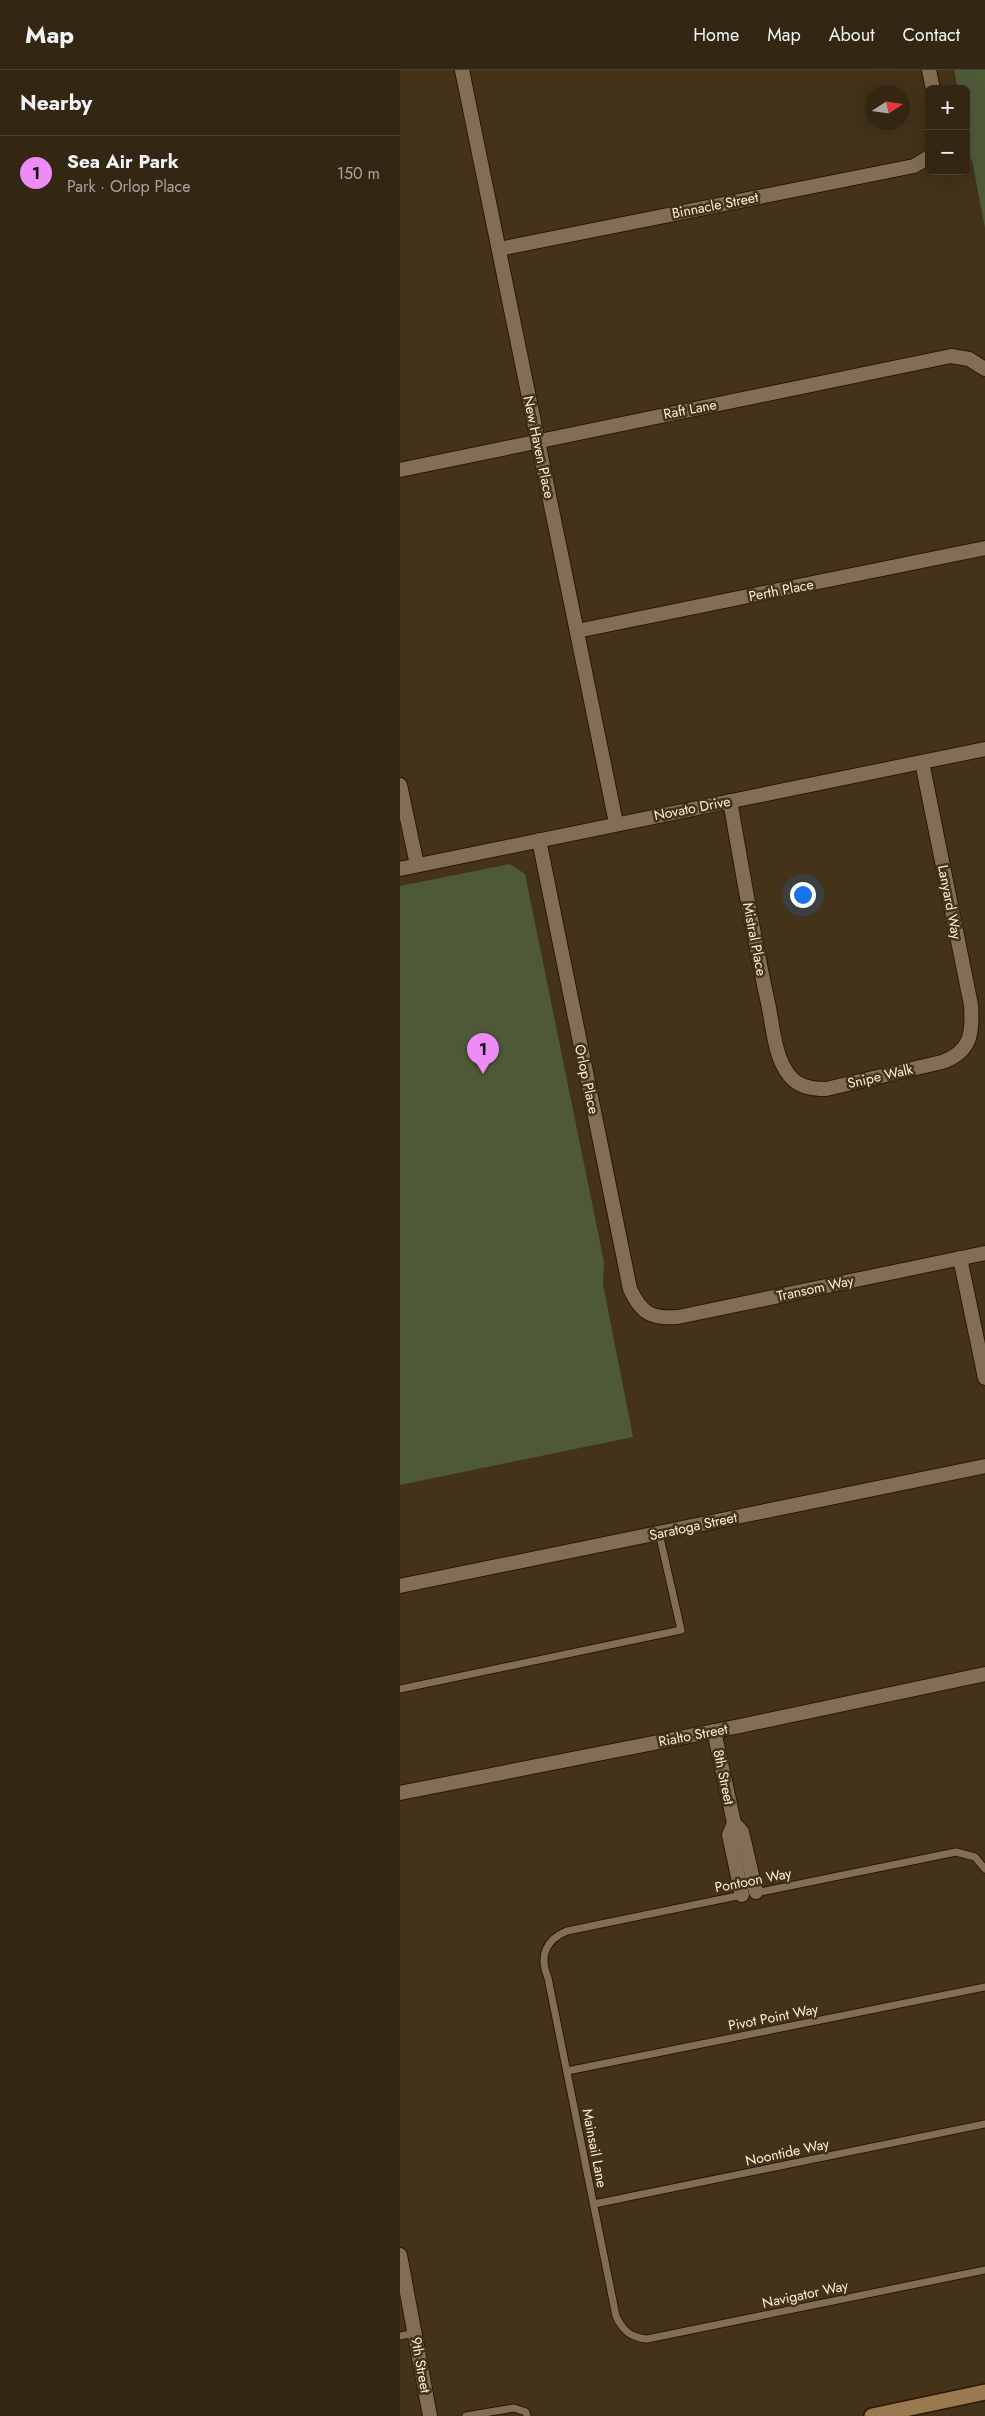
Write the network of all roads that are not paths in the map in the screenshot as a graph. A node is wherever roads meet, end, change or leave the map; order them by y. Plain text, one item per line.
1 (462, 70) edge
2 (929, 70) edge
3 (932, 85) edge
4 (925, 160) edge
5 (499, 249) junction
6 (982, 366) edge
7 (538, 440) junction
8 (400, 470) edge
9 (985, 548) edge
10 (577, 631) junction
11 (985, 749) edge
12 (922, 762) junction
13 (400, 785) edge
14 (730, 801) junction
15 (616, 824) junction
16 (539, 840) junction
17 (417, 865) junction
18 (400, 869) edge
19 (968, 1043) joint
20 (789, 1075) joint
21 (985, 1253) edge
22 (960, 1258) junction
23 (646, 1312) joint
24 (985, 1378) edge
25 (985, 1466) edge
26 (659, 1533) junction
27 (400, 1586) edge
28 (985, 1674) edge
29 (400, 1689) edge
30 (714, 1731) junction
31 (400, 1793) edge
32 (984, 1867) edge
33 (749, 1894) junction
34 (543, 1962) joint
35 (985, 1987) edge
36 (567, 2071) junction
37 (985, 2124) edge
38 (594, 2204) junction
39 (400, 2255) edge
40 (985, 2270) edge
41 (415, 2333) junction
42 (630, 2334) joint
43 (400, 2336) edge
44 (985, 2392) edge
45 (430, 2416) edge
46 (466, 2416) edge
47 (527, 2416) edge
48 (872, 2416) edge

1 - 5 street, New Haven Place
2 - 3 street
4 - 5 street, Binnacle Street
5 - 7 street, New Haven Place
6 - 7 street, Raft Lane
7 - 8 street, Raft Lane
7 - 10 street, New Haven Place
9 - 10 street, Perth Place
10 - 15 street, New Haven Place
11 - 12 street, Novato Drive
12 - 14 street, Novato Drive
12 - 19 street, Lanyard Way
13 - 17 street
14 - 15 street, Novato Drive
14 - 20 street, Mistral Place
15 - 16 street, Novato Drive
16 - 17 street, Novato Drive
16 - 23 street, Orlop Place
17 - 18 street, Novato Drive
19 - 20 street, Snipe Walk
21 - 22 street, Transom Way
22 - 23 street, Transom Way
22 - 24 street
25 - 26 street, Saratoga Street
26 - 27 street, Saratoga Street
26 - 29 lane
28 - 30 street, Rialto Street
30 - 31 street, Rialto Street
30 - 33 street, 8th Street
32 - 33 lane, Pontoon Way
33 - 34 lane, Pontoon Way
34 - 36 lane, Mainsail Lane
35 - 36 lane, Pivot Point Way
36 - 38 lane, Mainsail Lane
37 - 38 lane, Noontide Way
38 - 42 lane, Mainsail Lane
39 - 41 street, 9th Street
40 - 42 lane, Navigator Way
41 - 43 lane
41 - 45 street, 9th Street
44 - 48 main road
46 - 47 lane

